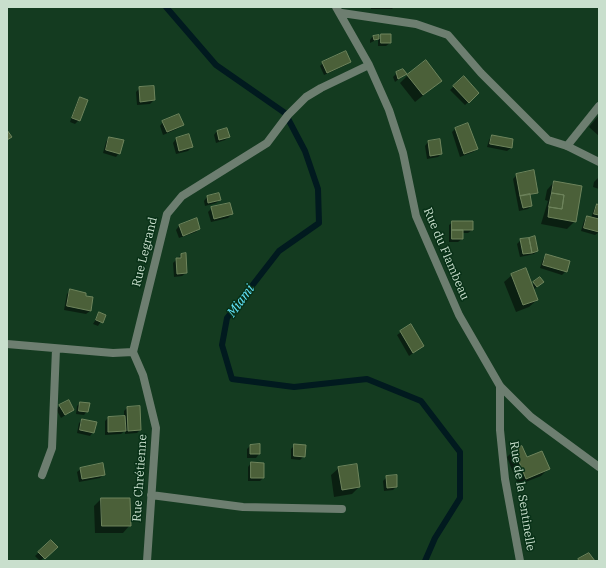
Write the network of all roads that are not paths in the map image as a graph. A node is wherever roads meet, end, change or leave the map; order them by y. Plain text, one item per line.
1 (339, 10) edge
2 (369, 65) junction
3 (599, 106) edge
4 (567, 146) junction
5 (599, 162) edge
6 (7, 344) edge
7 (56, 349) junction
8 (133, 352) junction
9 (500, 386) junction
10 (599, 467) edge
11 (42, 475) dead end
12 (151, 495) junction
13 (342, 508) dead end
14 (147, 561) edge
15 (520, 561) edge

1 - 2 street, Rue du Flambeau
1 - 4 street
2 - 8 street, Rue Legrand
2 - 9 street, Rue du Flambeau
3 - 4 street
4 - 5 street
6 - 7 street
7 - 8 street
7 - 11 street
8 - 12 street, Rue Chrétienne
9 - 10 street, Rue du Flambeau
9 - 15 street, Rue de la Sentinelle
12 - 13 street
12 - 14 street, Rue Chrétienne

